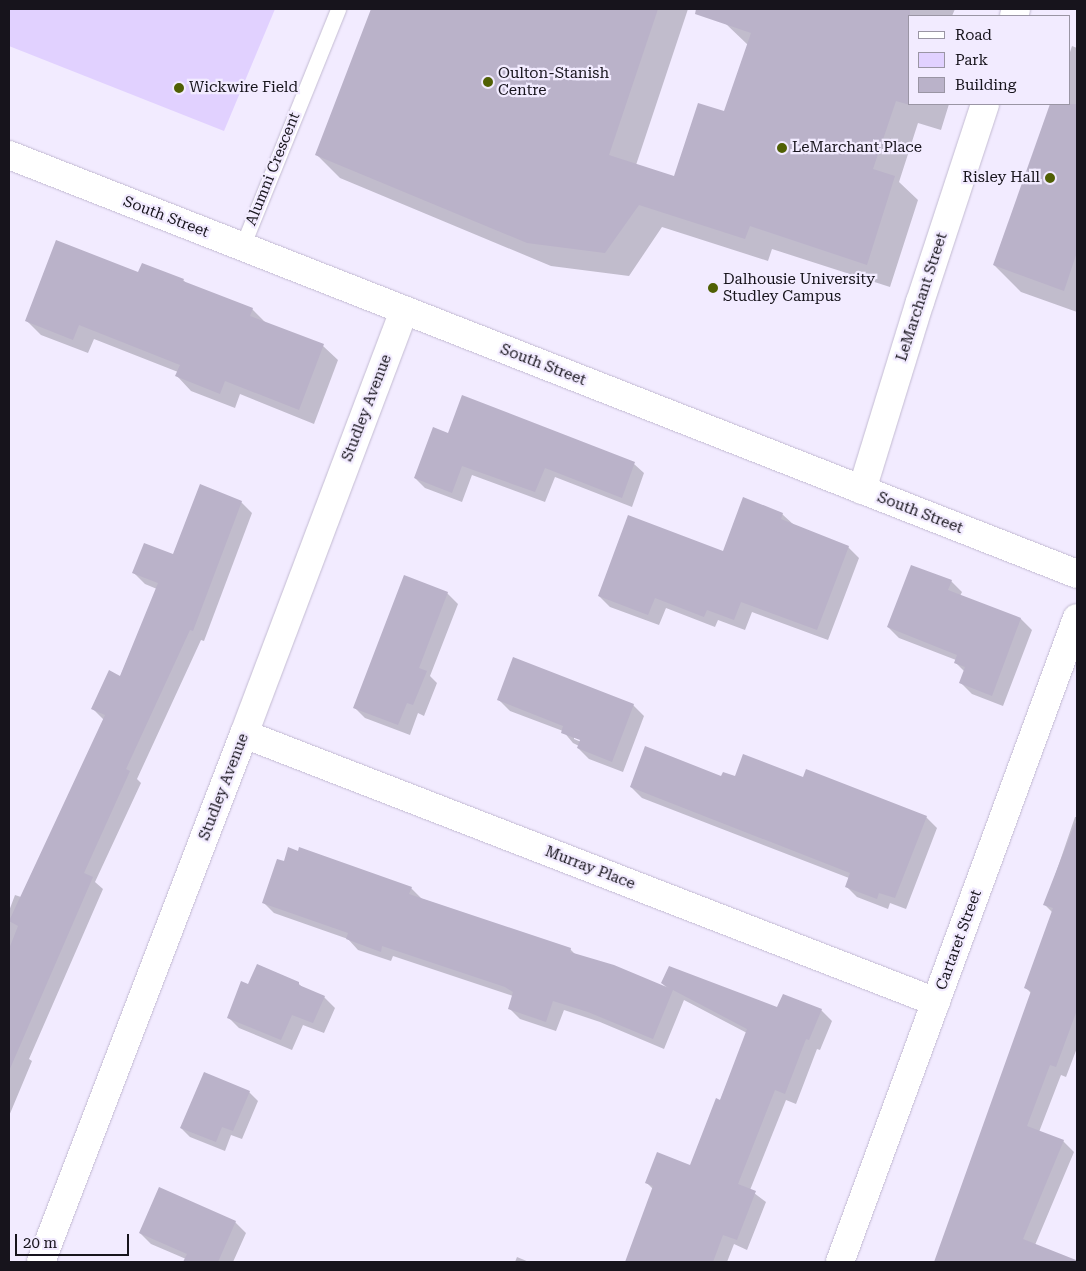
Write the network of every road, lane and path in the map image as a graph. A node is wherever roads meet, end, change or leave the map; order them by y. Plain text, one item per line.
1 (338, 9) edge
2 (985, 105) edge
3 (9, 155) edge
4 (242, 247) junction
5 (404, 310) junction
6 (862, 490) junction
7 (1077, 574) edge
8 (1077, 618) edge
9 (244, 734) junction
10 (936, 1002) junction
11 (41, 1262) edge
12 (840, 1262) edge

1 - 4 lane, Alumni Crescent
2 - 6 street, LeMarchant Street
3 - 4 street, South Street
4 - 5 street, South Street
5 - 6 street, South Street
5 - 9 street, Studley Avenue
6 - 7 street, South Street
8 - 10 street, Cartaret Street
9 - 10 street, Murray Place
9 - 11 street, Studley Avenue
10 - 12 street, Cartaret Street

